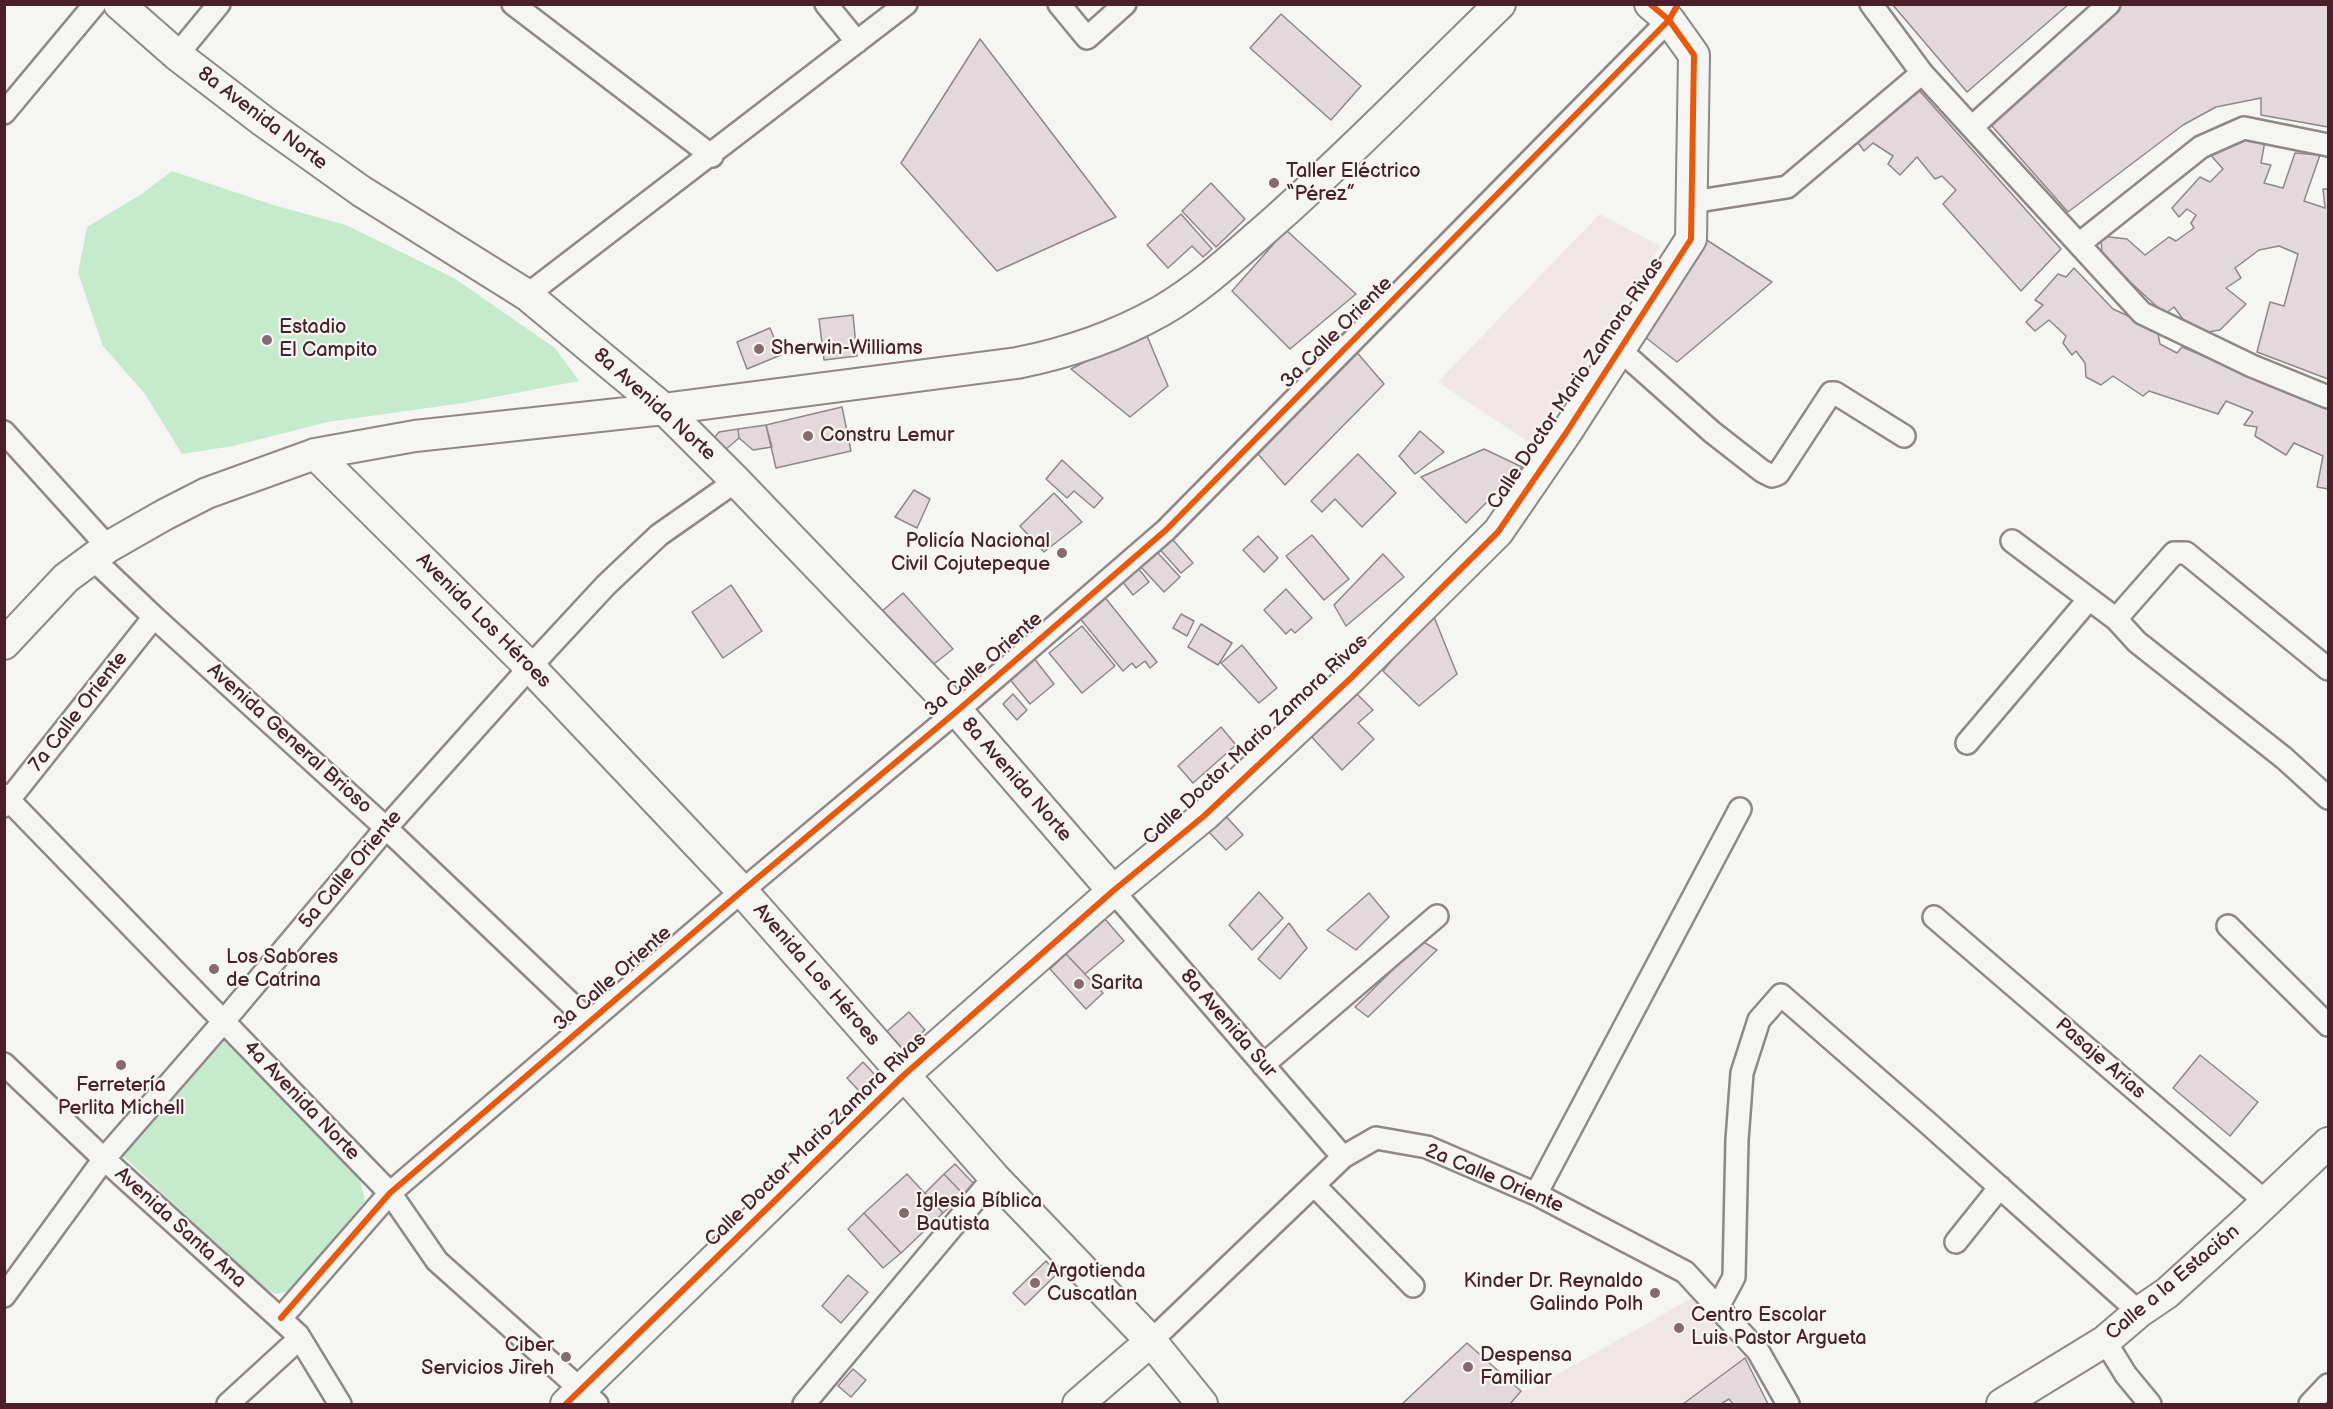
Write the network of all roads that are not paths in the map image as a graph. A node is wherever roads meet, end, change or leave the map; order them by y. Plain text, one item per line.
1 (95, 4) edge
2 (119, 4) edge
3 (219, 4) edge
4 (513, 4) edge
5 (826, 4) edge
6 (906, 4) edge
7 (1059, 4) edge
8 (1125, 4) edge
9 (1500, 4) edge
10 (1871, 4) edge
11 (2109, 4) edge
12 (1666, 10) edge
13 (857, 42) junction
14 (177, 55) junction
15 (1922, 73) junction
16 (4, 113) edge
17 (1972, 127) junction
18 (2328, 145) edge
19 (712, 156) junction
20 (1692, 202) junction
21 (2079, 244) junction
22 (527, 296) junction
23 (1620, 350) junction
24 (2328, 397) edge
25 (664, 409) junction
26 (4, 432) edge
27 (1904, 436) dead end
28 (315, 454) junction
29 (736, 480) junction
30 (2012, 541) dead end
31 (100, 553) junction
32 (2088, 599) junction
33 (154, 617) junction
34 (2116, 620) junction
35 (7, 637) edge
36 (530, 667) junction
37 (2328, 669) edge
38 (957, 711) junction
39 (1967, 743) dead end
40 (2328, 798) edge
41 (6, 800) edge
42 (1740, 809) dead end
43 (386, 828) junction
44 (742, 891) junction
45 (1113, 891) junction
46 (1437, 916) dead end
47 (1934, 917) dead end
48 (2228, 926) dead end
49 (224, 1021) junction
50 (589, 1022) junction
51 (2328, 1025) edge
52 (4, 1064) edge
53 (1263, 1065) junction
54 (904, 1075) junction
55 (2328, 1143) edge
56 (1343, 1157) junction
57 (104, 1159) junction
58 (994, 1177) junction
59 (1314, 1185) junction
60 (2000, 1187) junction
61 (390, 1193) junction
62 (1536, 1194) junction
63 (2266, 1202) junction
64 (1956, 1242) dead end
65 (1413, 1286) dead end
66 (4, 1296) edge
67 (1718, 1307) junction
68 (2139, 1312) junction
69 (281, 1318) junction
70 (300, 1338) junction
71 (1151, 1341) junction
72 (2105, 1341) junction
73 (2328, 1385) edge
74 (582, 1400) edge
75 (228, 1404) edge
76 (340, 1404) edge
77 (804, 1404) edge
78 (1078, 1404) edge
79 (1202, 1404) edge
80 (1788, 1404) edge
81 (2002, 1404) edge
82 (2150, 1404) edge
83 (2310, 1404) edge

1 - 16 street
2 - 14 street, 8a Avenida Norte
3 - 14 street
4 - 19 street
5 - 13 street
6 - 13 street
7 - 8 street
9 - 25 street
10 - 15 street
11 - 17 street
12 - 20 street, Calle Doctor Mario Zamora Rivas
12 - 38 street, 3a Calle Oriente
13 - 19 street
14 - 22 street, 8a Avenida Norte
15 - 17 street
15 - 20 street
17 - 21 street
18 - 21 street
19 - 22 street
20 - 23 street, Calle Doctor Mario Zamora Rivas
21 - 24 street
22 - 25 street, 8a Avenida Norte
23 - 27 street
23 - 45 street, Calle Doctor Mario Zamora Rivas
25 - 28 street
25 - 29 street, 8a Avenida Norte
26 - 31 street, Avenida General Brioso
28 - 31 street
28 - 36 street, Avenida Los Héroes
29 - 36 street, 5a Calle Oriente
29 - 38 street, 8a Avenida Norte
30 - 32 street
31 - 33 street, Avenida General Brioso
31 - 35 street
32 - 34 street
32 - 39 street
33 - 41 street, 7a Calle Oriente
33 - 43 street, Avenida General Brioso
34 - 37 street
34 - 40 street
36 - 43 street, 5a Calle Oriente
36 - 44 street, Avenida Los Héroes
38 - 44 street, 3a Calle Oriente
38 - 45 street, 8a Avenida Norte
41 - 49 street, 4a Avenida Norte
42 - 62 street
43 - 49 street, 5a Calle Oriente
43 - 50 street, Avenida General Brioso
44 - 50 street, 3a Calle Oriente
44 - 54 street, Avenida Los Héroes
45 - 53 street, 8a Avenida Sur
45 - 54 street, Calle Doctor Mario Zamora Rivas
46 - 53 street
47 - 63 street, Pasaje Arias
48 - 51 street
49 - 57 street, 5a Calle Oriente
49 - 61 street, 4a Avenida Norte
50 - 61 street, 3a Calle Oriente
52 - 57 street, Avenida Santa Ana
53 - 56 street, 8a Avenida Sur
54 - 58 street, Avenida Los Héroes
54 - 74 street, Calle Doctor Mario Zamora Rivas
55 - 63 street, Calle a la Estación
56 - 59 street, 2a Calle Oriente
56 - 62 street, 2a Calle Oriente
57 - 66 street, 5a Calle Oriente
57 - 69 street, Avenida Santa Ana
58 - 71 street, Avenida Los Héroes
58 - 77 street
59 - 65 street
59 - 71 street, 2a Calle Oriente
60 - 64 street
60 - 67 street
60 - 68 street
61 - 69 street, 3a Calle Oriente
61 - 74 street, 4a Avenida Norte
62 - 67 street, 2a Calle Oriente
63 - 68 street, Calle a la Estación
67 - 80 street, 2a Calle Oriente
68 - 72 street, Calle a la Estación
69 - 70 street, Avenida Santa Ana
70 - 75 street
70 - 76 street, Avenida Santa Ana
71 - 78 street, 2a Calle Oriente
71 - 79 street, Avenida Los Héroes
72 - 81 street, Calle a la Estación
72 - 82 street
73 - 83 street

